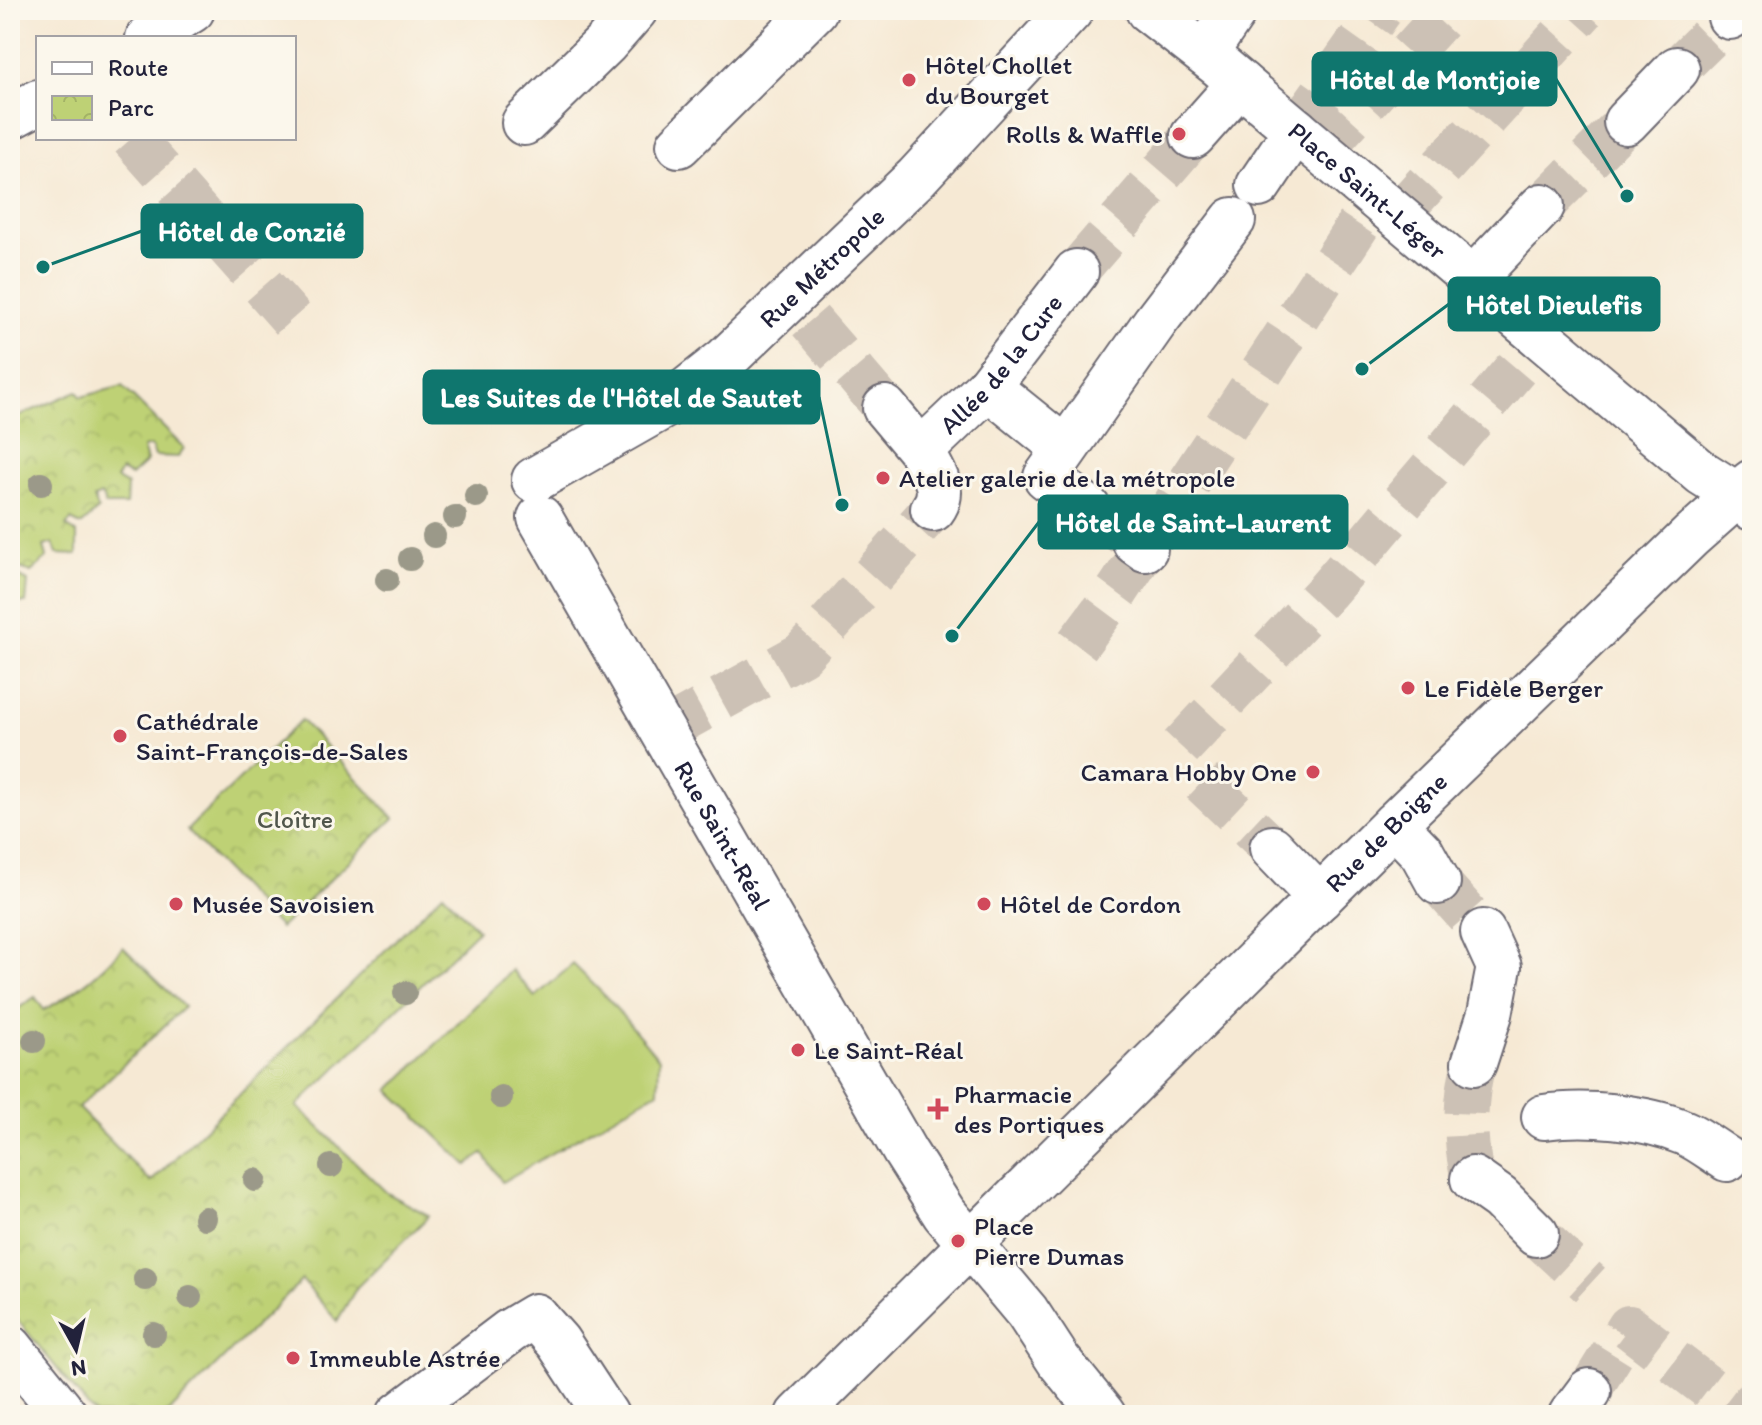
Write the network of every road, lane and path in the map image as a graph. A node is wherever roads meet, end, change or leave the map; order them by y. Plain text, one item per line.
1 (192, 10) edge
2 (635, 10) edge
3 (815, 10) edge
4 (1071, 10) edge
5 (1148, 10) edge
6 (1235, 10) edge
7 (151, 36) edge
8 (1205, 54) junction
9 (1677, 69) tunnel mouth
10 (1240, 83) junction
11 (36, 103) edge
12 (10, 117) edge
13 (1626, 122) tunnel mouth
14 (524, 123) dead end
15 (1296, 130) junction
16 (1193, 136) tunnel mouth
17 (679, 145) dead end
18 (1259, 185) dead end
19 (1542, 206) tunnel mouth
20 (1233, 220) dead end
21 (1076, 272) tunnel mouth
22 (1472, 280) junction
23 (988, 387) junction
24 (885, 408) tunnel mouth
25 (1065, 449) junction
26 (921, 451) junction
27 (1747, 495) edge
28 (537, 499) joint
29 (1088, 508) tunnel mouth
30 (933, 509) tunnel mouth
31 (1394, 824) junction
32 (1272, 848) tunnel mouth
33 (1438, 882) tunnel mouth
34 (1320, 898) junction
35 (1483, 932) tunnel mouth
36 (1474, 1063) tunnel mouth
37 (1544, 1117) dead end
38 (1727, 1158) edge
39 (1473, 1179) tunnel mouth
40 (1536, 1234) tunnel mouth
41 (969, 1244) junction
42 (10, 1347) edge
43 (65, 1415) edge
44 (399, 1415) edge
45 (606, 1415) edge
46 (798, 1415) edge
47 (1103, 1415) edge

1 - 7 street
2 - 14 street
3 - 17 street
4 - 28 street, Rue Métropole
5 - 8 street, Place Saint-Léger
6 - 8 street
8 - 10 street, Place Saint-Léger
9 - 13 street
10 - 15 street, Place Saint-Léger
10 - 16 street
11 - 12 street
15 - 18 street
15 - 22 street, Place Saint-Léger
19 - 22 street
20 - 25 street
21 - 23 street, Allée de la Cure
22 - 27 street, Place Saint-Léger
23 - 25 street
23 - 26 street, Allée de la Cure
24 - 26 street, Allée de la Cure
25 - 29 street
26 - 30 street, Allée de la Cure
27 - 31 street, Rue de Boigne
28 - 41 street, Rue Saint-Réal
31 - 33 street
31 - 34 street, Rue de Boigne
32 - 34 street
34 - 41 street, Rue de Boigne
35 - 36 street
37 - 38 street
39 - 40 street
41 - 46 street
41 - 47 street
42 - 43 street
44 - 45 street

